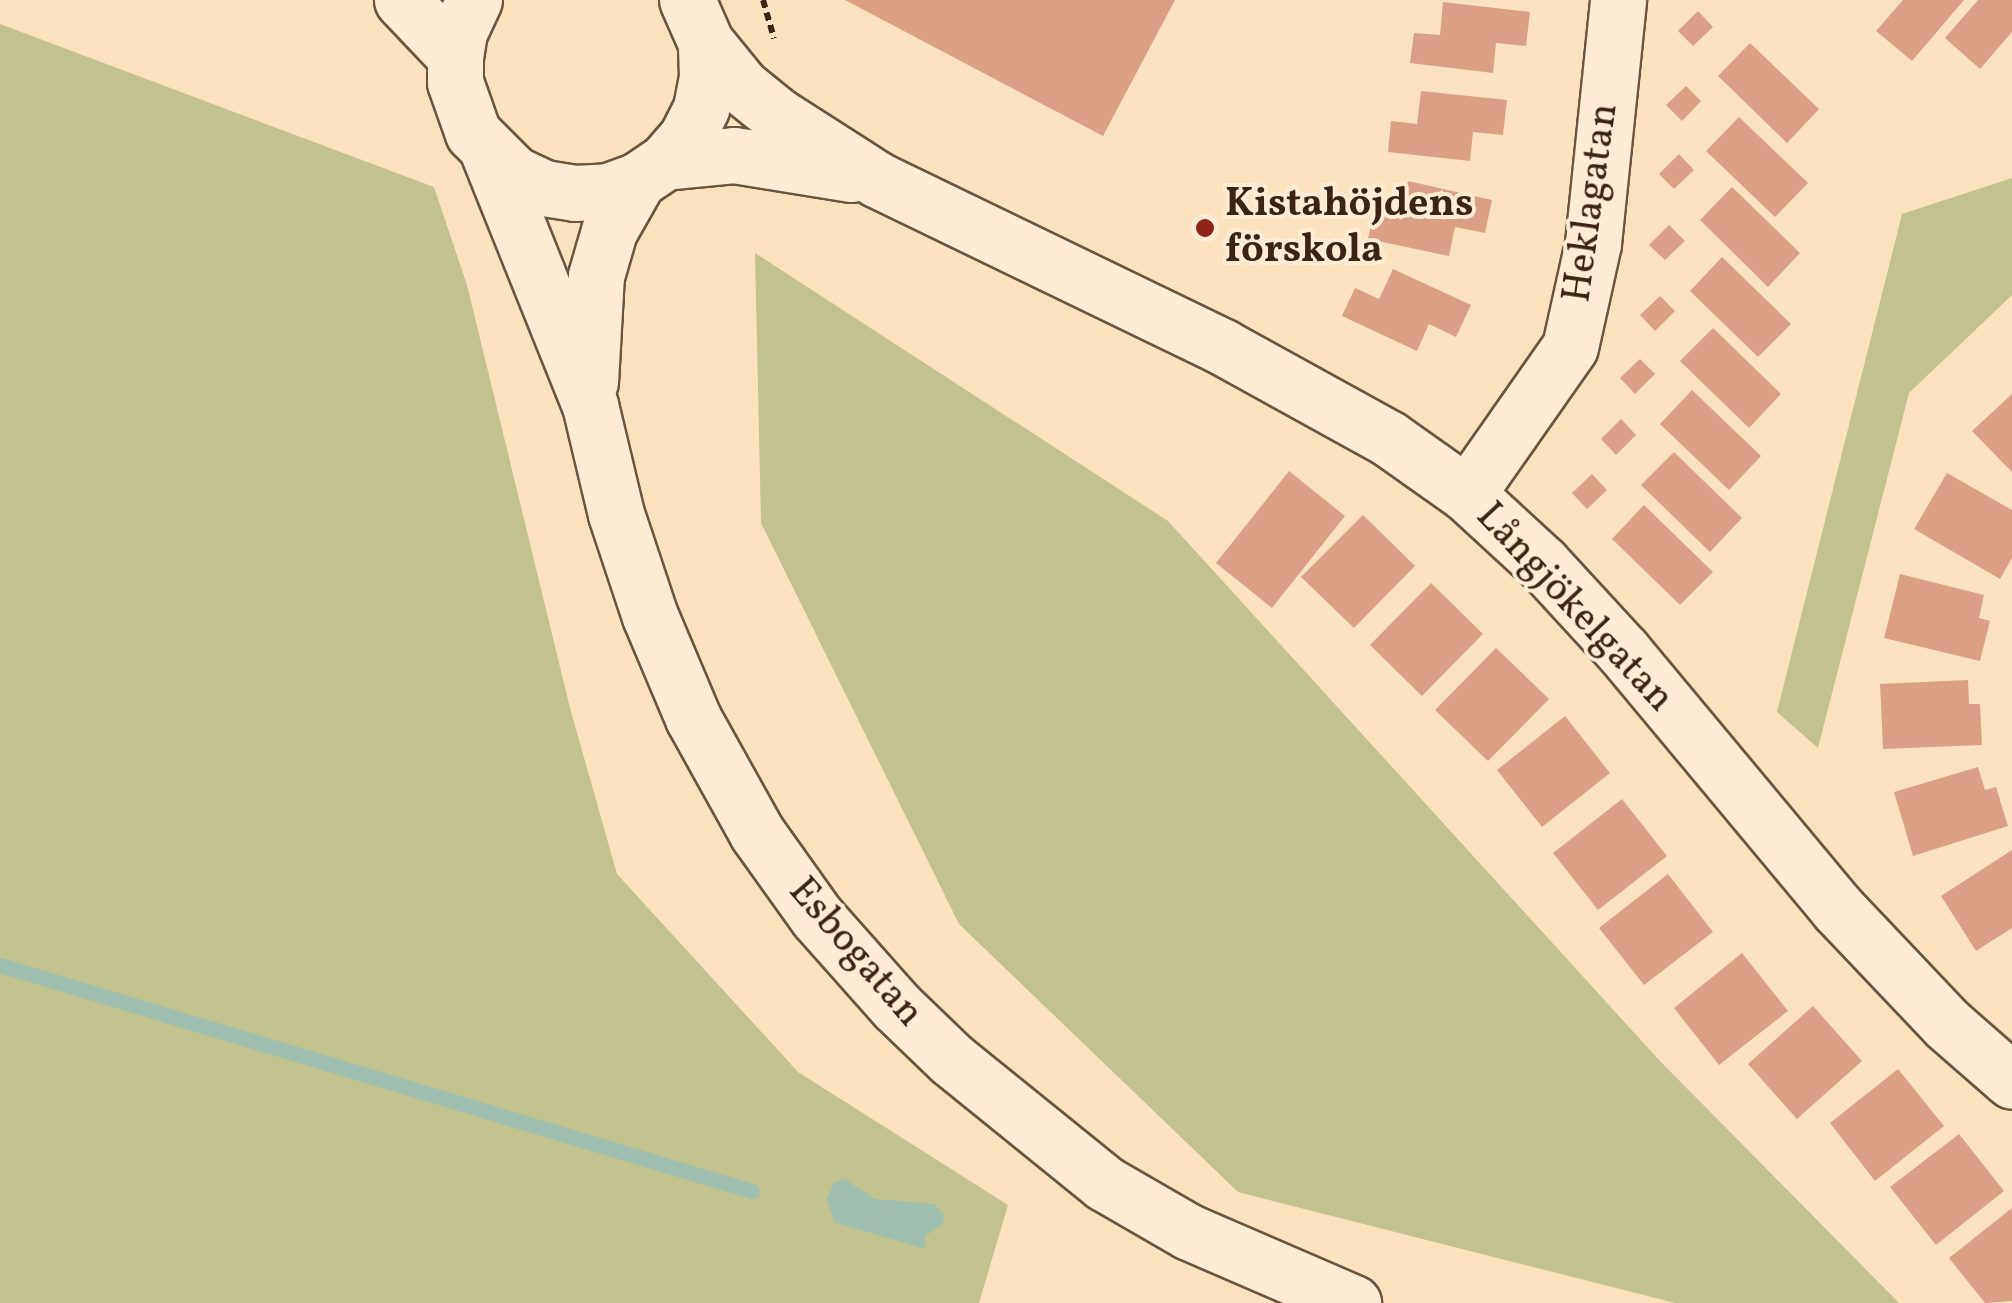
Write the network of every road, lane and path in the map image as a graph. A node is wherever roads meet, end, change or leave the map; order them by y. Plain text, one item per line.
1 (402, 0) edge
2 (474, 0) edge
3 (1618, 0) edge
4 (696, 22) edge
5 (455, 56) junction
6 (489, 154) junction
7 (651, 171) junction
8 (878, 180) junction
9 (590, 405) junction
10 (1468, 494) junction
11 (2012, 1081) edge
12 (1353, 1303) edge

1 - 5 street
2 - 5 street
3 - 10 street, Heklagatan
4 - 7 street, Esbogatan
4 - 8 street, Långjökelgatan
5 - 6 street, Esbogatan
6 - 7 street, Långjökelgatan
6 - 9 street, Esbogatan
7 - 8 street, Långjökelgatan
7 - 9 street, Esbogatan
8 - 10 street, Långjökelgatan
9 - 12 street, Esbogatan
10 - 11 street, Långjökelgatan

